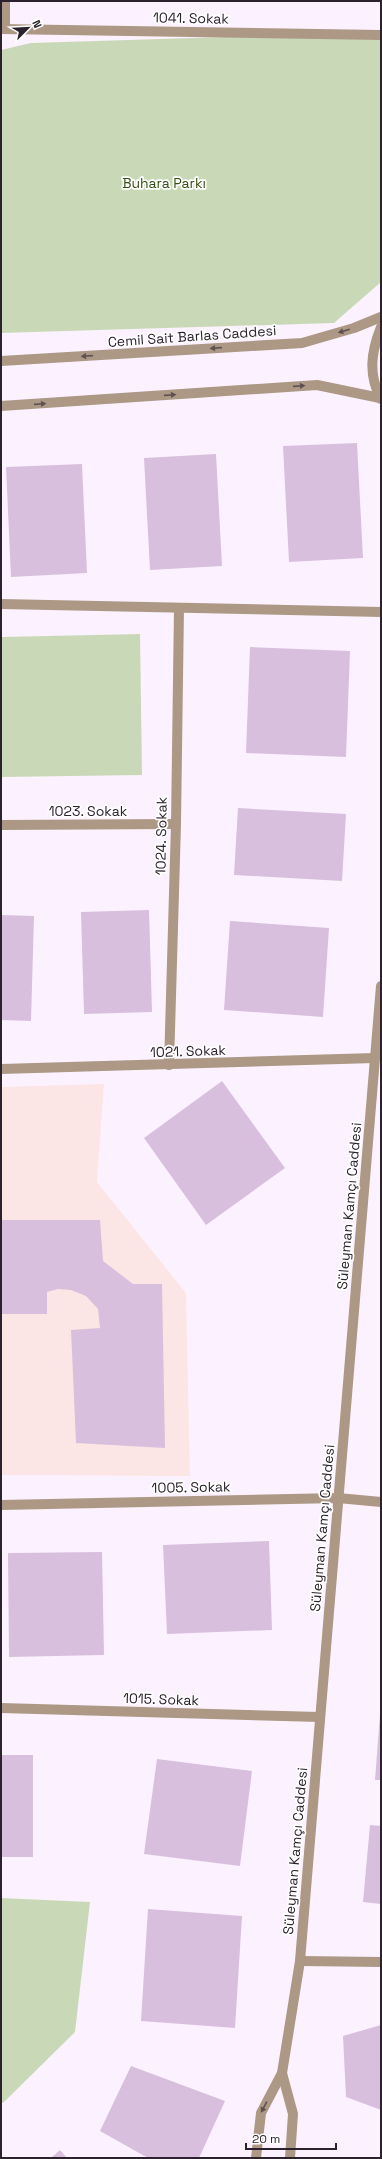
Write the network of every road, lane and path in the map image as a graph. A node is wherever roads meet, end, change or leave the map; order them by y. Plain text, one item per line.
1 (5, 1) edge
2 (3, 29) edge
3 (381, 35) edge
4 (381, 317) edge
5 (381, 327) edge
6 (1, 361) edge
7 (381, 399) edge
8 (1, 406) edge
9 (1, 604) edge
10 (179, 608) junction
11 (381, 612) edge
12 (176, 824) junction
13 (1, 825) edge
14 (381, 986) edge
15 (375, 1058) junction
16 (169, 1065) junction
17 (1, 1068) edge
18 (338, 1498) junction
19 (381, 1502) edge
20 (1, 1505) edge
21 (1, 1708) edge
22 (320, 1717) junction
23 (300, 1961) junction
24 (381, 1962) edge
25 (282, 2073) junction
26 (256, 2158) edge
27 (290, 2158) edge

1 - 2 street
2 - 3 street, 1041. Sokak
4 -> 6 street, Cemil Sait Barlas Caddesi
5 - 7 street
8 -> 7 street
9 - 10 street
10 - 11 street
10 - 12 street, 1024. Sokak
12 - 13 street, 1023. Sokak
12 - 16 street, 1024. Sokak
14 - 15 street, Süleyman Kamçı Caddesi
15 - 16 street, 1021. Sokak
15 - 18 street, Süleyman Kamçı Caddesi
16 - 17 street, 1021. Sokak
18 - 19 street, 1005. Sokak
18 - 20 street, 1005. Sokak
18 - 22 street, Süleyman Kamçı Caddesi
21 - 22 street, 1015. Sokak
22 - 23 street, Süleyman Kamçı Caddesi
23 - 24 street
23 - 25 street, Süleyman Kamçı Caddesi
25 -> 26 street
25 - 27 street

